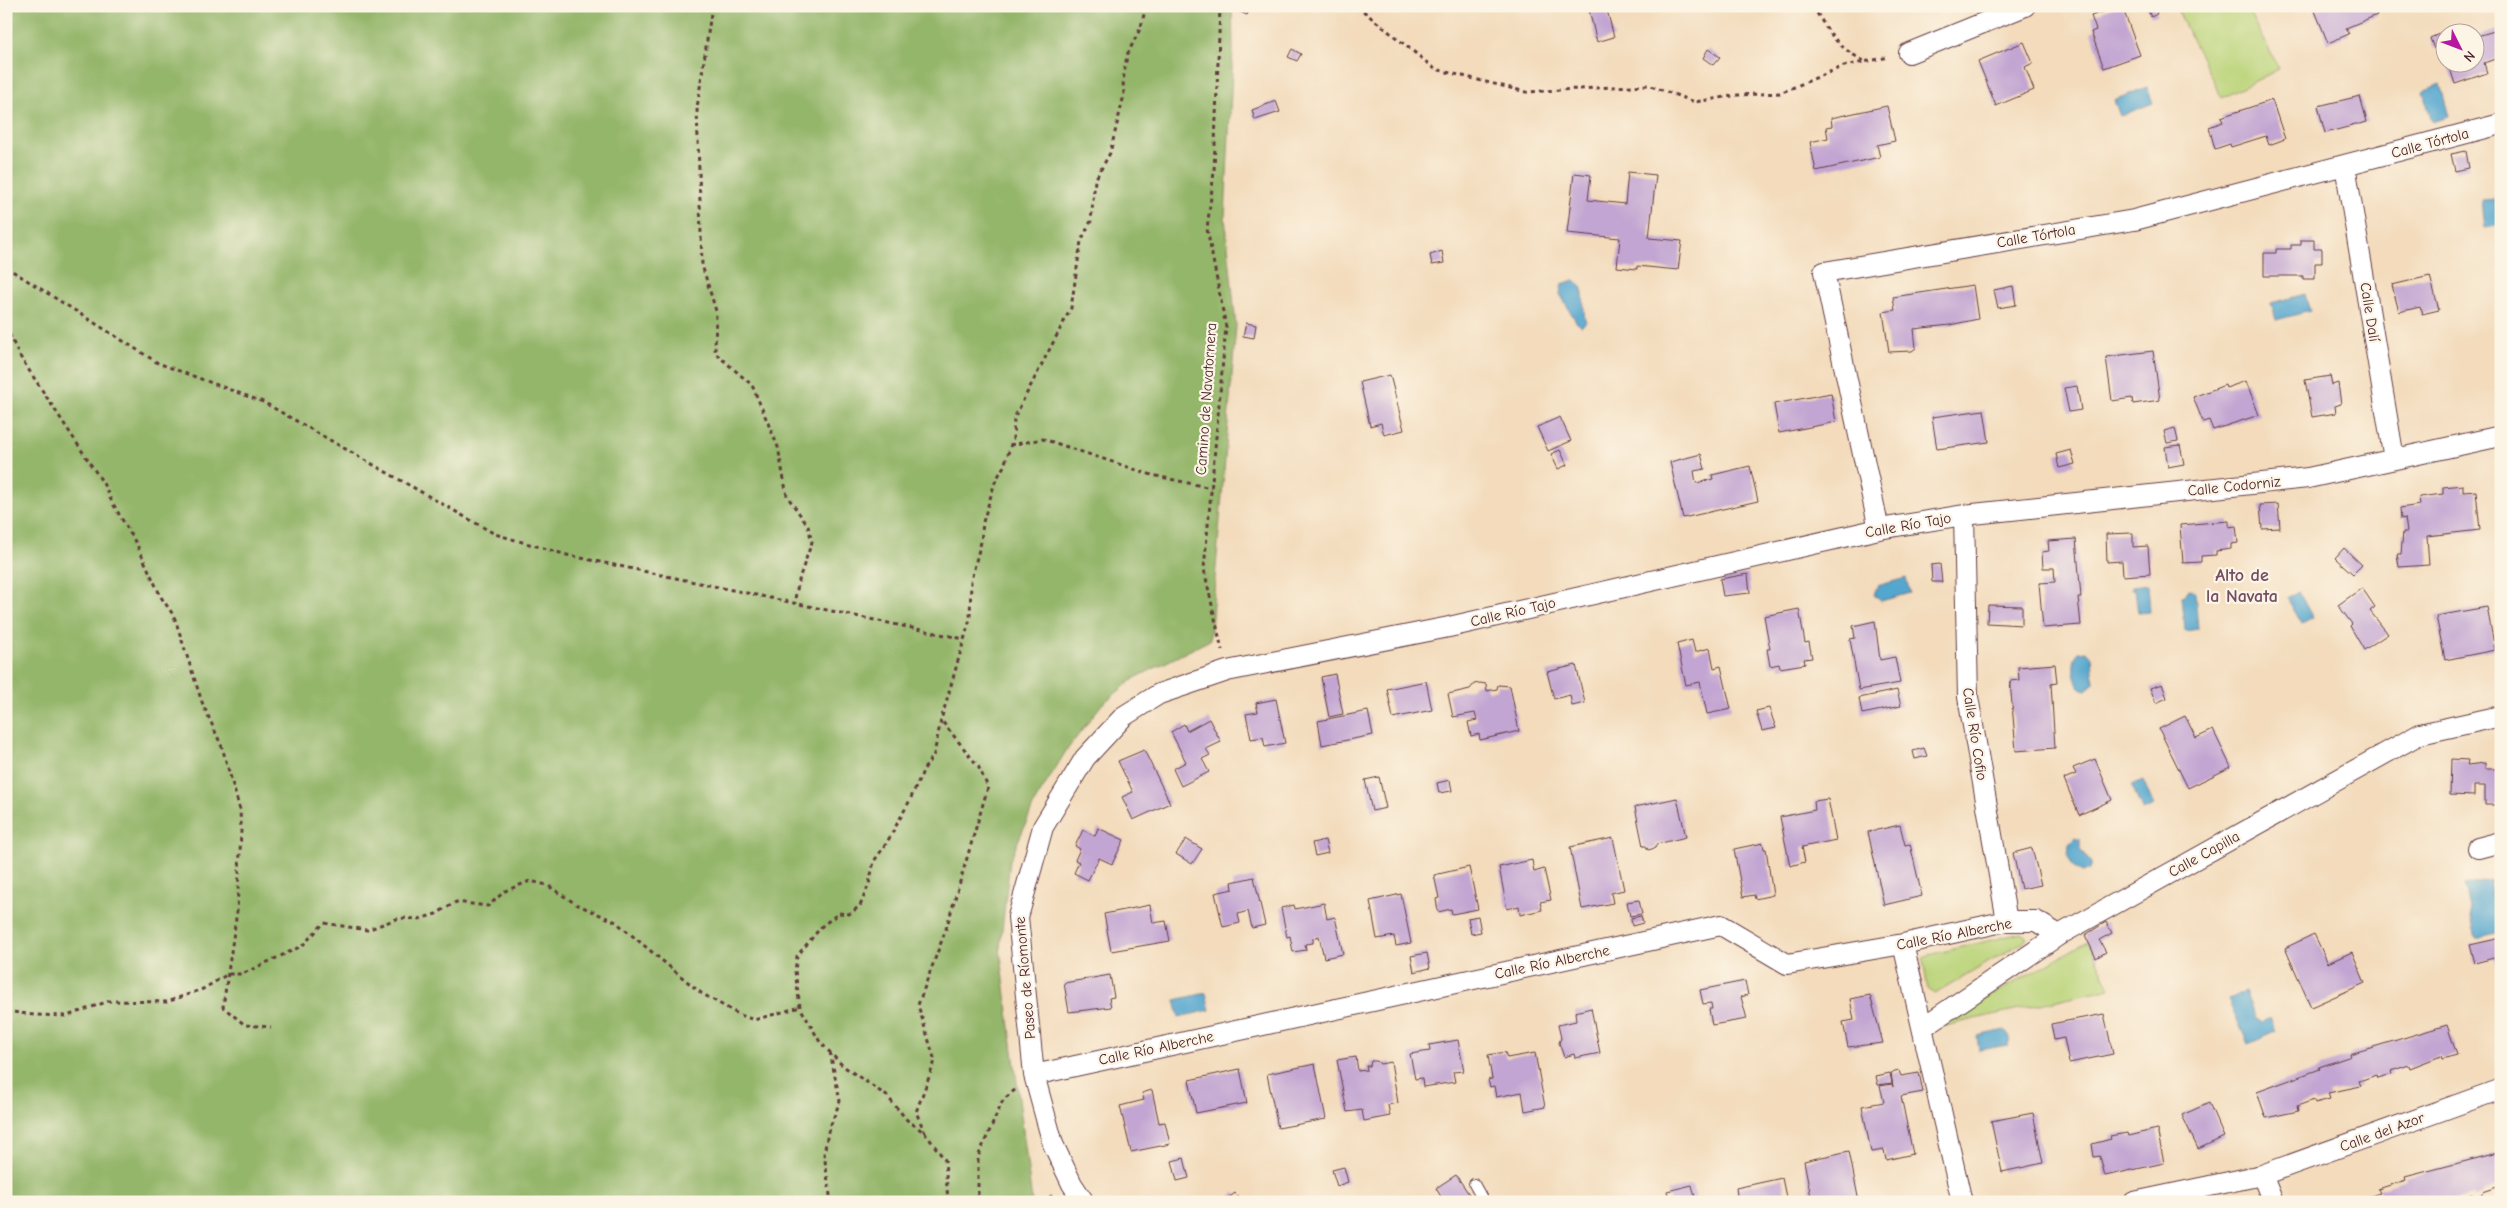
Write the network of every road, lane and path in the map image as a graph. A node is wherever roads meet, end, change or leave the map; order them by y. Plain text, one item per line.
1 (712, 6) edge
2 (1146, 6) edge
3 (1220, 6) edge
4 (1356, 6) edge
5 (1813, 6) edge
6 (2025, 6) edge
7 (1909, 53) joint
8 (1864, 62) junction
9 (2501, 124) edge
10 (2346, 165) junction
11 (6, 267) edge
12 (6, 327) edge
13 (2501, 436) edge
14 (1010, 445) junction
15 (2394, 459) junction
16 (1211, 488) junction
17 (1964, 515) junction
18 (1879, 529) junction
19 (794, 603) junction
20 (964, 639) junction
21 (1227, 672) junction
22 (2501, 716) edge
23 (941, 720) junction
24 (1086, 758) joint
25 (2501, 842) edge
26 (2478, 848) dead end
27 (2007, 921) junction
28 (2058, 935) junction
29 (1903, 944) junction
30 (228, 974) junction
31 (800, 1007) junction
32 (6, 1011) edge
33 (270, 1027) dead end
34 (1923, 1027) junction
35 (829, 1052) junction
36 (1034, 1075) junction
37 (2501, 1089) edge
38 (925, 1133) junction
39 (2262, 1175) junction
40 (1474, 1184) dead end
41 (831, 1202) edge
42 (948, 1202) edge
43 (982, 1202) edge
44 (1084, 1202) edge
45 (1484, 1202) edge
46 (1962, 1202) edge
47 (2134, 1202) edge
48 (2273, 1202) edge

1 - 19 path
2 - 14 path
3 - 16 path, Camino de Navatornera
4 - 8 path
5 - 8 path
6 - 7 street
7 - 8 path
9 - 10 street, Calle Tórtola
10 - 15 street, Calle Dalí
10 - 18 street, Calle Tórtola
11 - 19 path
12 - 30 path
13 - 15 street, Calle Codorniz
14 - 16 path
14 - 20 path
15 - 17 street, Calle Codorniz
16 - 21 path, Camino de Navatornera
17 - 18 street, Calle Río Tajo
17 - 27 street, Calle Río Cofio
18 - 21 street, Calle Río Tajo
19 - 20 path
20 - 23 path
21 - 24 street, Calle Río Tajo
22 - 28 street, Calle Capilla
23 - 31 path
23 - 38 path
24 - 36 street, Paseo de Ríomonte
25 - 26 street
27 - 28 street, Calle Río Alberche
27 - 29 street, Calle Río Alberche
28 - 34 street, Calle Capilla
29 - 34 street
29 - 36 street, Calle Río Alberche
30 - 31 path
30 - 32 path
30 - 33 path
31 - 35 path
34 - 46 street
35 - 38 path
35 - 41 path
36 - 43 path
36 - 44 street, Paseo de Ríomonte
37 - 39 street, Calle del Azor
38 - 42 path
39 - 47 street, Calle del Azor
39 - 48 street
40 - 45 lane

